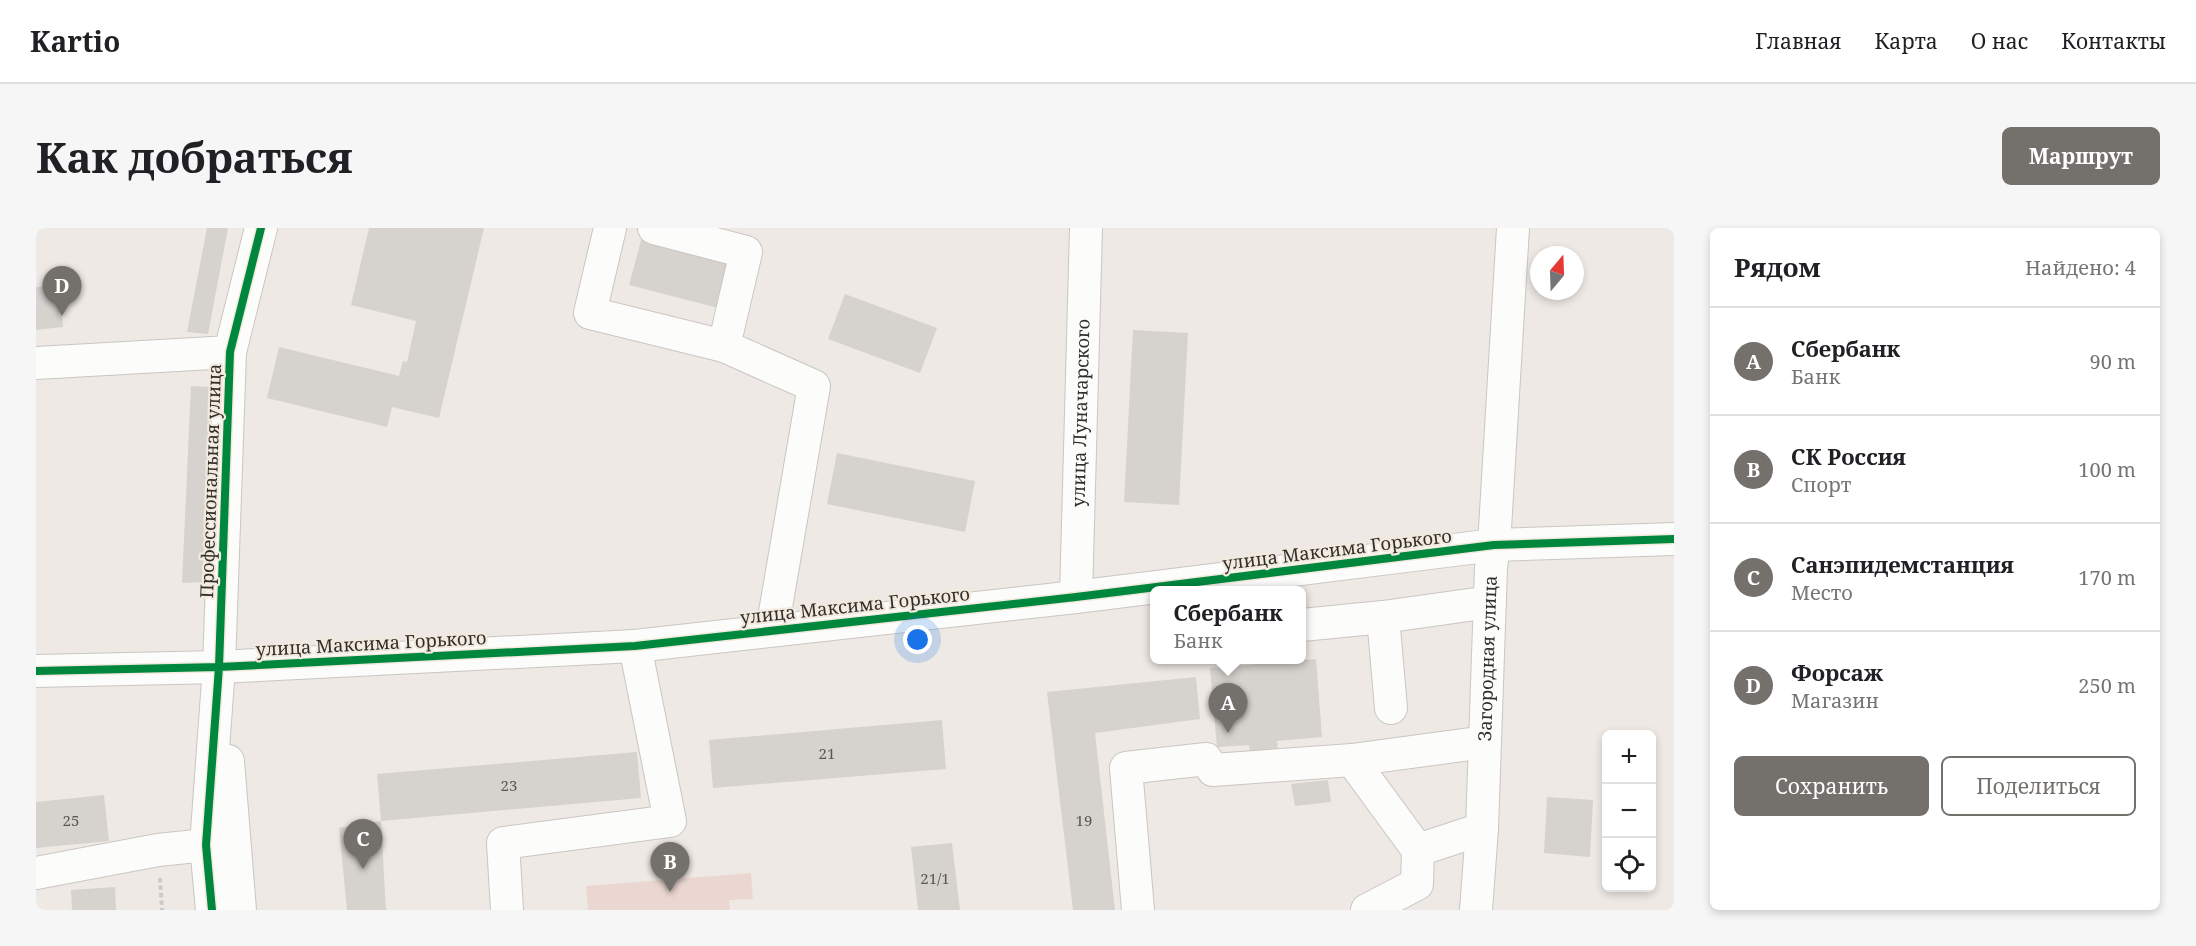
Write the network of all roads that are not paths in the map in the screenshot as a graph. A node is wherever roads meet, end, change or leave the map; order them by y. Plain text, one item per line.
1 (261, 228) edge
2 (610, 228) edge
3 (654, 228) edge
4 (1086, 228) edge
5 (1514, 228) edge
6 (724, 346) junction
7 (230, 352) junction
8 (36, 363) edge
9 (1674, 539) edge
10 (1494, 545) junction
11 (1164, 586) edge
12 (1150, 588) edge
13 (1076, 597) junction
14 (1490, 602) junction
15 (1383, 617) junction
16 (1306, 625) edge
17 (772, 630) junction
18 (635, 646) junction
19 (219, 667) junction
20 (36, 671) edge
21 (1390, 708) dead end
22 (1485, 742) junction
23 (1352, 760) junction
24 (1482, 829) junction
25 (206, 845) junction
26 (1418, 850) junction
27 (36, 873) edge
28 (212, 910) edge
29 (240, 910) edge
30 (507, 910) edge
31 (1138, 910) edge
32 (1366, 910) edge
33 (1476, 910) edge

1 - 7 street, Профессиональная улица
2 - 6 street
3 - 6 street
4 - 13 street, улица Луначарского
5 - 10 street, Загородная улица
6 - 17 street
7 - 8 street
7 - 19 street, Профессиональная улица
9 - 10 street, улица Максима Горького
10 - 11 street, улица Максима Горького
10 - 14 street, Загородная улица
12 - 13 street, улица Максима Горького
13 - 17 street, улица Максима Горького
14 - 15 street
14 - 22 street, Загородная улица
15 - 16 street
15 - 21 street
17 - 18 street, улица Максима Горького
18 - 19 street, улица Максима Горького
18 - 30 street
19 - 20 street, улица Максима Горького
19 - 25 street
19 - 29 street
22 - 23 street
22 - 24 street, Загородная улица
23 - 26 street
23 - 31 street
24 - 26 street
24 - 33 street, Загородная улица
25 - 27 street
25 - 28 street
26 - 32 street

